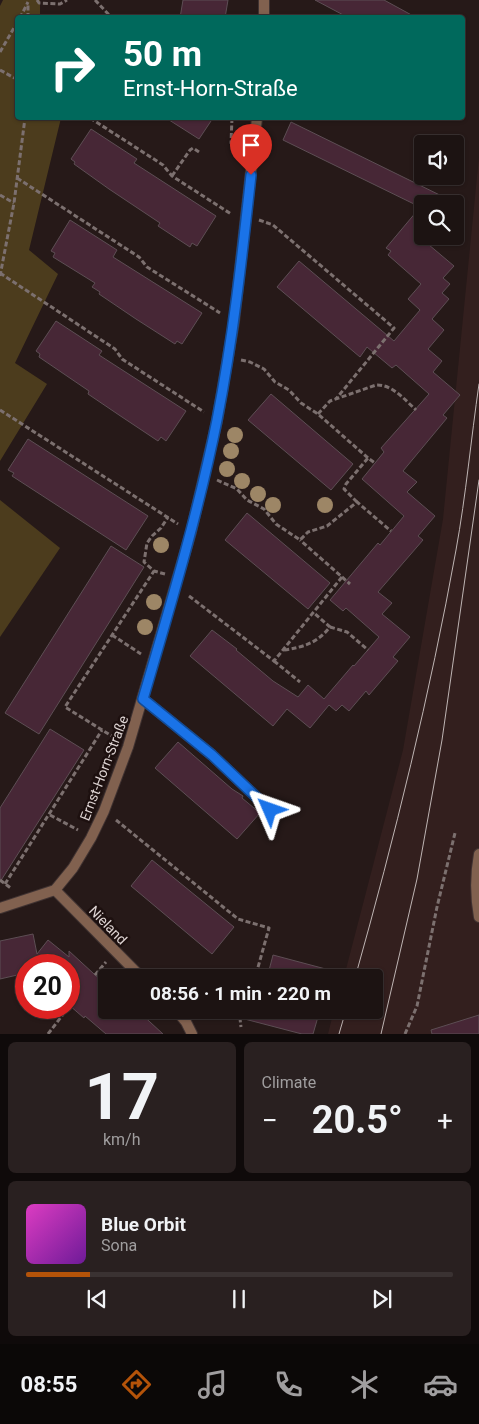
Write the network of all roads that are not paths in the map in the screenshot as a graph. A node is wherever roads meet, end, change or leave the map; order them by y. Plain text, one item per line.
1 (264, 0) edge
2 (264, 15) edge
3 (257, 120) edge
4 (143, 699) junction
5 (270, 810) dead end
6 (479, 854) edge
7 (55, 890) junction
8 (0, 908) edge
9 (479, 917) edge
10 (133, 969) edge
11 (184, 1019) edge
12 (192, 1034) edge

1 - 2 street
3 - 4 street, Ernst-Horn-Straße
4 - 5 street
4 - 7 street, Ernst-Horn-Straße
6 - 9 street
7 - 8 street
7 - 10 street, Nieland
11 - 12 street

